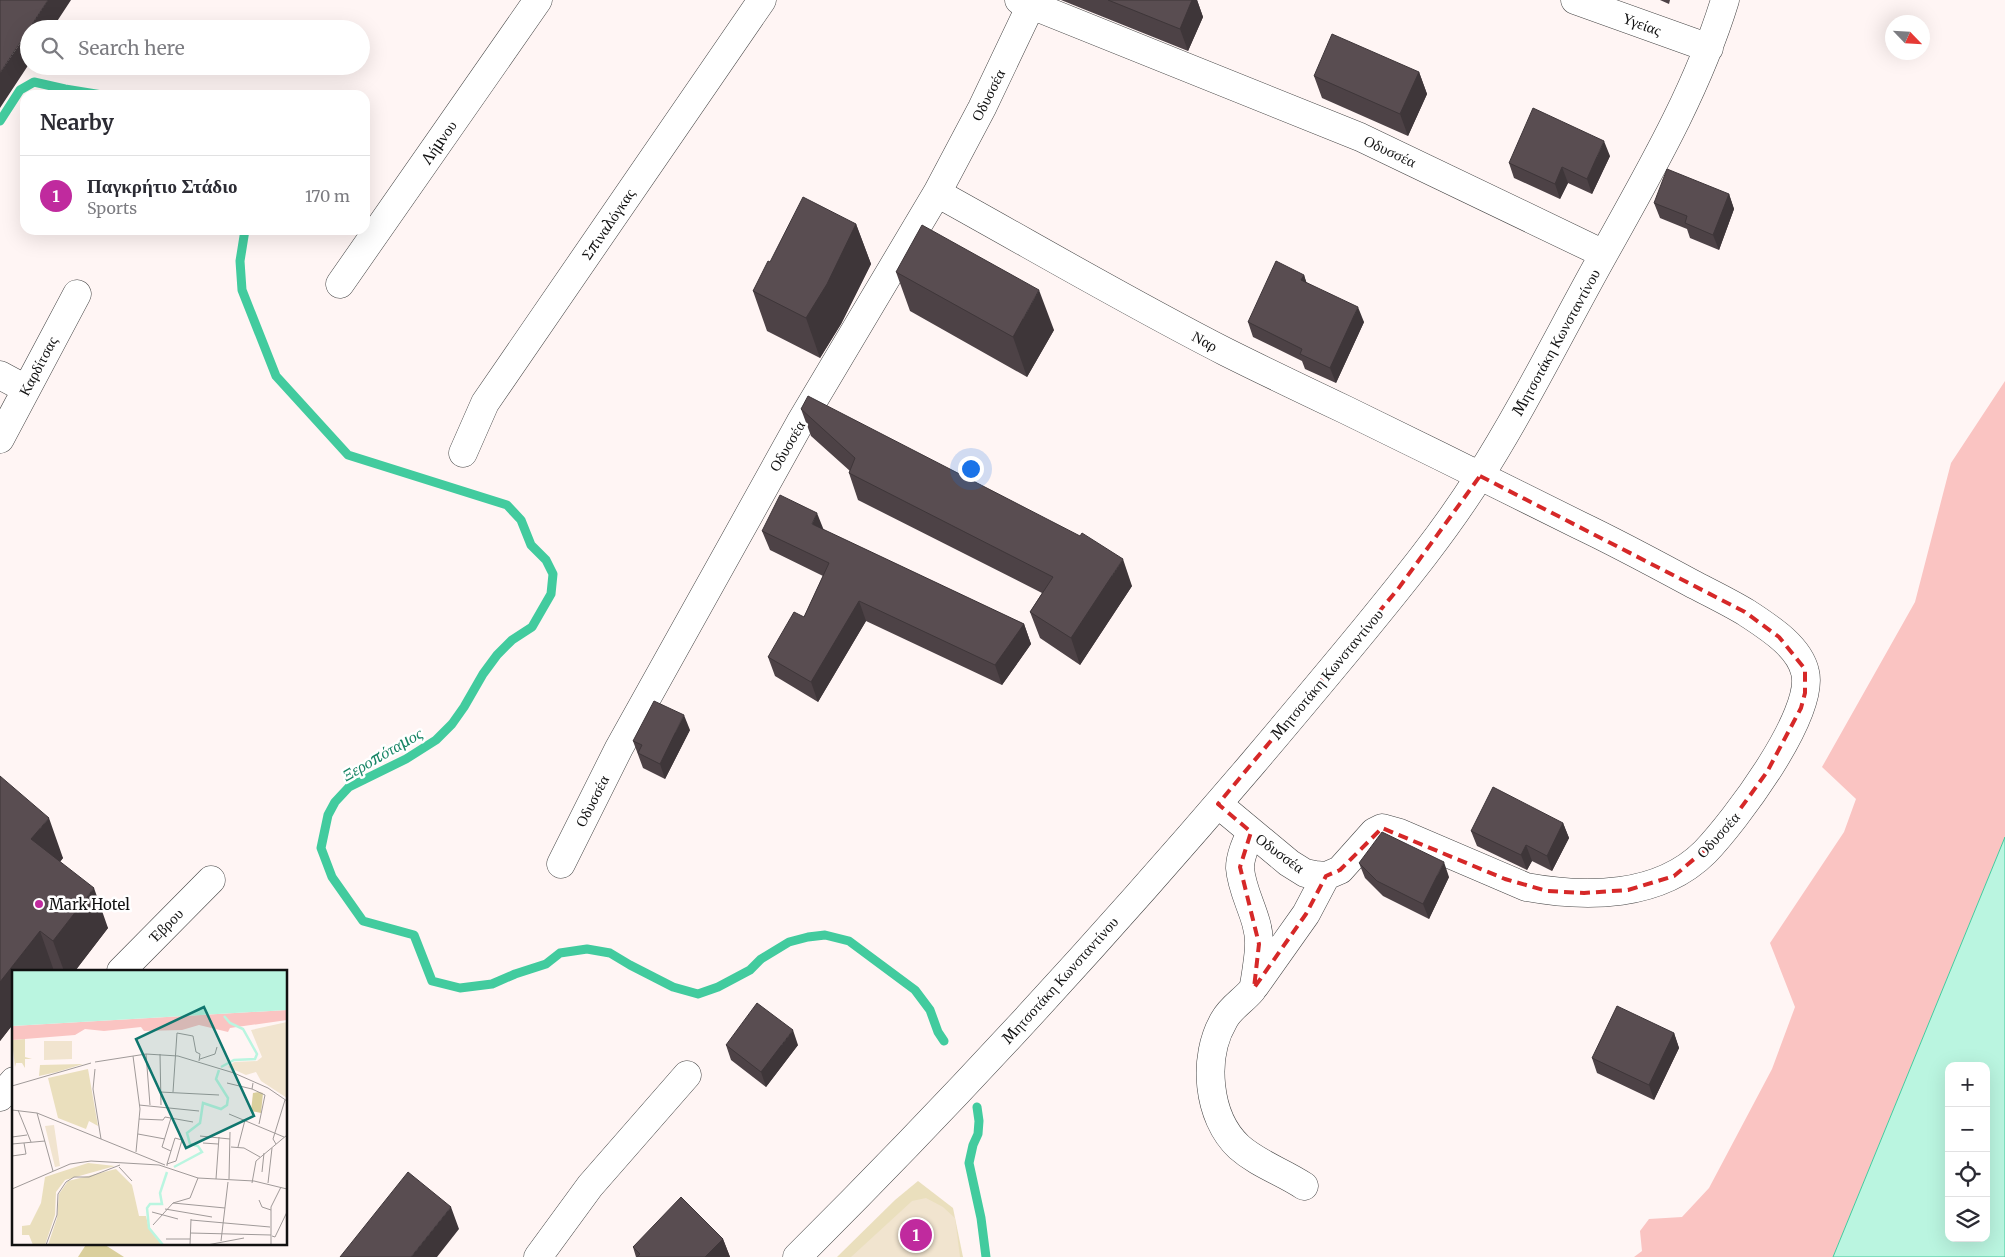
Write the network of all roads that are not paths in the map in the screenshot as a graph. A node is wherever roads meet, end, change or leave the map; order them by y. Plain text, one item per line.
1 (538, 0) edge
2 (762, 0) edge
3 (1575, 0) edge
4 (1725, 0) edge
5 (1025, 2) edge
6 (1709, 48) junction
7 (937, 193) junction
8 (1604, 254) junction
9 (340, 284) dead end
10 (77, 294) dead end
11 (0, 375) edge
12 (26, 389) junction
13 (0, 438) edge
14 (463, 453) dead end
15 (1480, 476) junction
16 (1218, 804) junction
17 (1251, 832) junction
18 (561, 864) dead end
19 (1326, 876) junction
20 (212, 880) dead end
21 (122, 970) edge
22 (1254, 988) junction
23 (687, 1075) dead end
24 (1304, 1186) dead end
25 (538, 1257) edge
26 (797, 1257) edge

1 - 9 street, Λήμνου
2 - 14 street, Σπιναλόγκας
3 - 6 street, Υγείας
4 - 6 street, Μητσοτάκη Κωνσταντίνου
5 - 7 street, Οδυσσέα
5 - 8 street, Οδυσσέα
6 - 8 street, Μητσοτάκη Κωνσταντίνου
7 - 15 street, Ναρ
7 - 18 street, Οδυσσέα
8 - 15 street, Μητσοτάκη Κωνσταντίνου
10 - 12 street, Καρδίτσας
11 - 12 street
12 - 13 street, Καρδίτσας
15 - 16 street, Μητσοτάκη Κωνσταντίνου
15 - 19 street, Οδυσσέα
16 - 17 street, Οδυσσέα
16 - 26 street, Μητσοτάκη Κωνσταντίνου
17 - 19 street, Οδυσσέα
17 - 22 street
19 - 22 street
20 - 21 street, Έβρου
22 - 24 street
23 - 25 street

